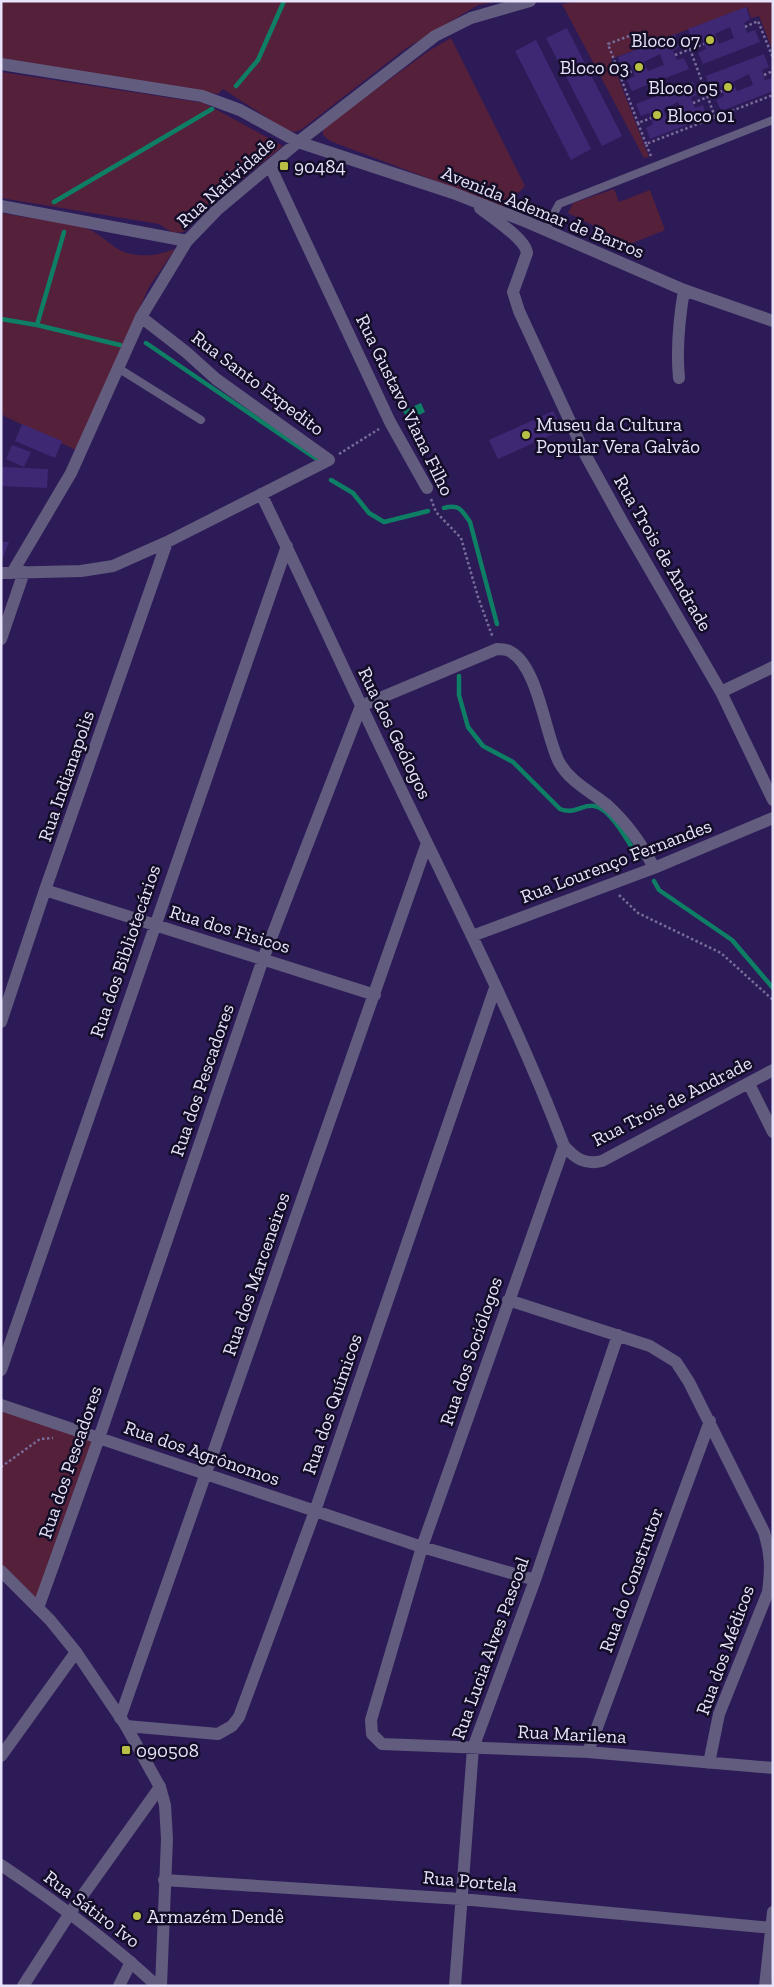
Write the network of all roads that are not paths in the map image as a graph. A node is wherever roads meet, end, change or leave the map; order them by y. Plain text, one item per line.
1 (530, 1) edge
2 (1, 64) edge
3 (773, 120) edge
4 (298, 142) junction
5 (270, 166) junction
6 (468, 199) junction
7 (1, 206) edge
8 (527, 222) junction
9 (544, 230) junction
10 (520, 240) junction
11 (187, 241) junction
12 (684, 290) junction
13 (141, 317) junction
14 (773, 321) edge
15 (118, 368) junction
16 (679, 378) dead end
17 (201, 420) dead end
18 (427, 488) road end
19 (262, 494) junction
20 (167, 542) junction
21 (287, 546) junction
22 (12, 573) edge
23 (1, 639) edge
24 (773, 667) edge
25 (720, 692) junction
26 (361, 706) junction
27 (773, 800) edge
28 (773, 818) edge
29 (427, 843) junction
30 (654, 868) junction
31 (45, 890) junction
32 (154, 925) junction
33 (472, 936) junction
34 (263, 959) junction
35 (495, 988) junction
36 (375, 995) junction
37 (1, 1022) edge
38 (773, 1070) edge
39 (749, 1084) junction
40 (773, 1132) edge
41 (564, 1146) junction
42 (508, 1300) junction
43 (618, 1335) junction
44 (1, 1370) edge
45 (1, 1405) edge
46 (710, 1421) junction
47 (99, 1438) junction
48 (206, 1473) junction
49 (315, 1511) junction
50 (422, 1547) junction
51 (1, 1571) edge
52 (535, 1580) junction
53 (38, 1608) junction
54 (76, 1652) junction
55 (123, 1722) junction
56 (372, 1734) joint
57 (473, 1748) junction
58 (588, 1752) junction
59 (1, 1756) edge
60 (708, 1763) junction
61 (773, 1768) edge
62 (160, 1786) junction
63 (1, 1865) edge
64 (164, 1880) junction
65 (461, 1899) junction
66 (773, 1912) edge
67 (70, 1913) junction
68 (772, 1928) edge
69 (131, 1962) junction
70 (22, 1986) edge
71 (118, 1986) edge
72 (156, 1986) edge
73 (161, 1986) edge
74 (454, 1986) edge
75 (765, 1986) edge

1 - 4 street, Rua Natividade
2 - 4 street, Avenida Ademar de Barros
3 - 9 lane
4 - 5 street, Rua Natividade
4 - 6 street, Avenida Ademar de Barros
5 - 11 street, Rua Natividade
5 - 18 street, Rua Gustavo Viana Filho
6 - 8 street, Avenida Ademar de Barros
6 - 10 street
7 - 11 street
8 - 9 street, Avenida Ademar de Barros
8 - 10 street, Rua Trois de Andrade
9 - 12 street, Avenida Ademar de Barros
10 - 25 street, Rua Trois de Andrade
11 - 13 street, Rua Natividade
12 - 14 street, Avenida Ademar de Barros
12 - 16 street
13 - 15 street, Rua Natividade
13 - 19 street, Rua Santo Expedito
15 - 17 lane
15 - 22 street, Rua Natividade
19 - 20 street
19 - 21 street, Rua dos Geólogos
20 - 22 street
20 - 31 street, Rua Indianapolis
21 - 26 street, Rua dos Geólogos
21 - 32 street, Rua dos Bibliotecários
22 - 23 street, Rua Natividade
24 - 25 street
25 - 27 street, Rua Trois de Andrade
26 - 29 street, Rua dos Geólogos
26 - 30 street
26 - 34 street, Rua dos Pescadores
28 - 30 street, Rua Lourenço Fernandes
29 - 33 street, Rua dos Geólogos
29 - 36 street, Rua dos Marceneiros
30 - 33 street, Rua Lourenço Fernandes
31 - 32 street, Rua dos Fisicos
31 - 37 street, Rua Indianapolis
32 - 34 street, Rua dos Fisicos
32 - 44 street, Rua dos Bibliotecários
33 - 35 street, Rua dos Geólogos
34 - 36 street, Rua dos Fisicos
34 - 47 street, Rua dos Pescadores
35 - 41 street
35 - 49 street, Rua dos Químicos
36 - 48 street, Rua dos Marceneiros
38 - 39 street, Rua Trois de Andrade
39 - 40 street
39 - 41 street, Rua Trois de Andrade
41 - 42 street, Rua dos Sociólogos
42 - 43 street, Rua dos Médicos
42 - 50 street, Rua dos Sociólogos
43 - 46 street, Rua dos Médicos
43 - 52 street, Rua Lucia Alves Pascoal
45 - 47 street, Rua dos Agrônomos
46 - 58 street, Rua do Construtor
46 - 60 street, Rua dos Médicos
47 - 48 street, Rua dos Agrônomos
47 - 53 street, Rua dos Pescadores
48 - 49 street, Rua dos Agrônomos
48 - 55 street, Rua dos Marceneiros
49 - 50 street, Rua dos Agrônomos
49 - 55 street, Rua dos Químicos
50 - 52 street, Rua dos Agrônomos
50 - 56 street, Rua dos Sociólogos
51 - 53 street
52 - 57 street, Rua Lucia Alves Pascoal
53 - 54 street
54 - 55 street
54 - 59 street
55 - 62 street
56 - 57 street, Rua Marilena
57 - 58 street, Rua Marilena
57 - 65 street, Rua Lucia Alves Pascoal
58 - 60 street, Rua Marilena
60 - 61 street, Rua Marilena
62 - 64 street
62 - 67 street
63 - 67 street, Rua Sátiro Ivo
64 - 65 street, Rua Portela
64 - 73 street
65 - 68 street, Rua Portela
65 - 74 street, Rua Lucia Alves Pascoal
66 - 68 street
67 - 69 street, Rua Sátiro Ivo
67 - 70 street
68 - 75 street
69 - 71 street
69 - 72 street, Rua Sátiro Ivo

